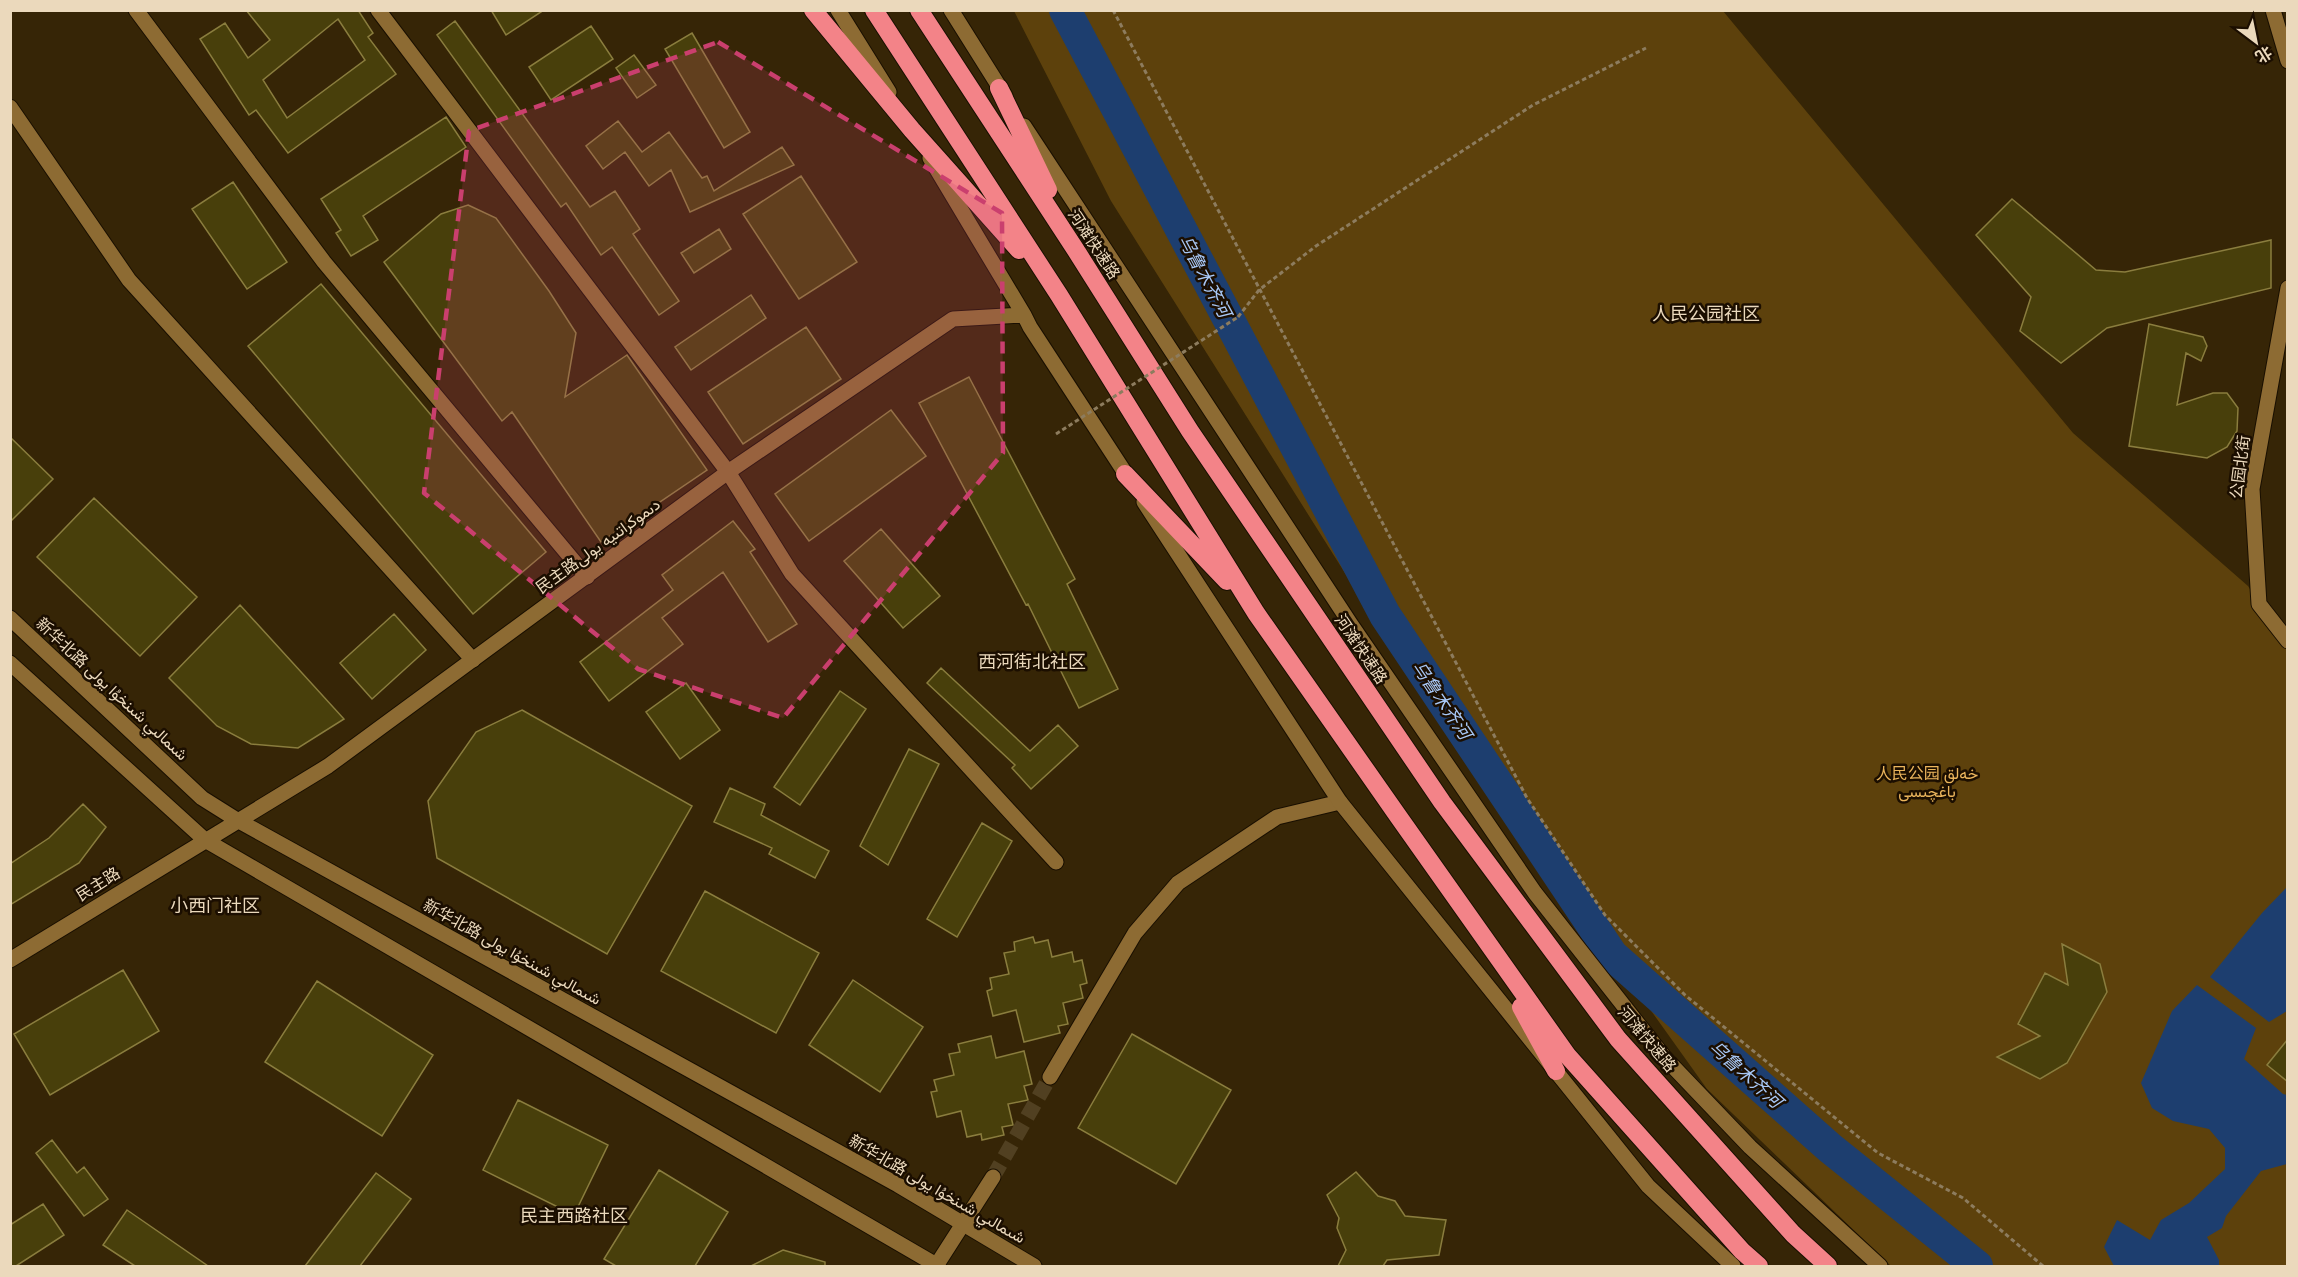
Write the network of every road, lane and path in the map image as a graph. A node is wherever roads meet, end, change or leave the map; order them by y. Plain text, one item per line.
1 (136, 10) edge
2 (378, 10) edge
3 (813, 10) edge
4 (838, 10) edge
5 (874, 10) edge
6 (919, 10) edge
7 (951, 10) edge
8 (1113, 10) edge
9 (2272, 10) edge
10 (1646, 48) dead end
11 (2288, 61) edge
12 (999, 87) junction
13 (10, 107) edge
14 (912, 130) junction
15 (1077, 252) junction
16 (2288, 288) edge
17 (1259, 290) junction
18 (1059, 295) junction
19 (1024, 315) junction
20 (1056, 434) dead end
21 (728, 472) junction
22 (1125, 474) junction
23 (587, 577) junction
24 (1256, 613) junction
25 (10, 618) edge
26 (2288, 642) edge
27 (473, 660) junction
28 (10, 663) edge
29 (1340, 802) junction
30 (237, 820) junction
31 (205, 840) junction
32 (1056, 862) dead end
33 (1485, 939) junction
34 (10, 960) edge
35 (1556, 1071) junction
36 (1050, 1077) tunnel mouth
37 (993, 1177) tunnel mouth
38 (962, 1224) junction
39 (937, 1266) edge
40 (1034, 1266) edge
41 (1734, 1266) edge
42 (1759, 1266) edge
43 (1828, 1266) edge
44 (1880, 1266) edge
45 (2043, 1266) edge

1 - 23 street
2 - 21 street
3 - 14 highway
4 - 14 street
5 - 18 highway
6 - 15 highway, 河滩快速路
7 - 12 street
8 - 17 path
9 - 11 street
10 - 17 path
12 - 15 highway
12 - 44 street
13 - 27 street
14 - 18 highway
14 - 19 street
15 - 43 highway, 河滩快速路
16 - 26 street, 公园北街
17 - 20 path, bridge
17 - 45 path
18 - 24 highway
19 - 21 street, 民主路دىموكراتىيە يولى
19 - 22 street
21 - 23 street, 民主路دىموكراتىيە يولى
21 - 32 street
22 - 24 highway
22 - 29 street
23 - 27 street, 民主路دىموكراتىيە يولى
24 - 33 highway
25 - 30 street, 新华北路 شىمالىي شىنخۇا يولى
27 - 30 street, 民主路دىموكراتىيە يولى
28 - 31 street
29 - 35 street
29 - 36 street
30 - 31 street, 民主路دىموكراتىيە يولى
30 - 38 street, 新华北路 شىمالىي شىنخۇا يولى
31 - 34 street, 民主路
31 - 39 street
33 - 35 highway
33 - 42 highway
35 - 41 street
37 - 38 street
38 - 39 street
38 - 40 street, 新华北路 شىمالىي شىنخۇا يولى

